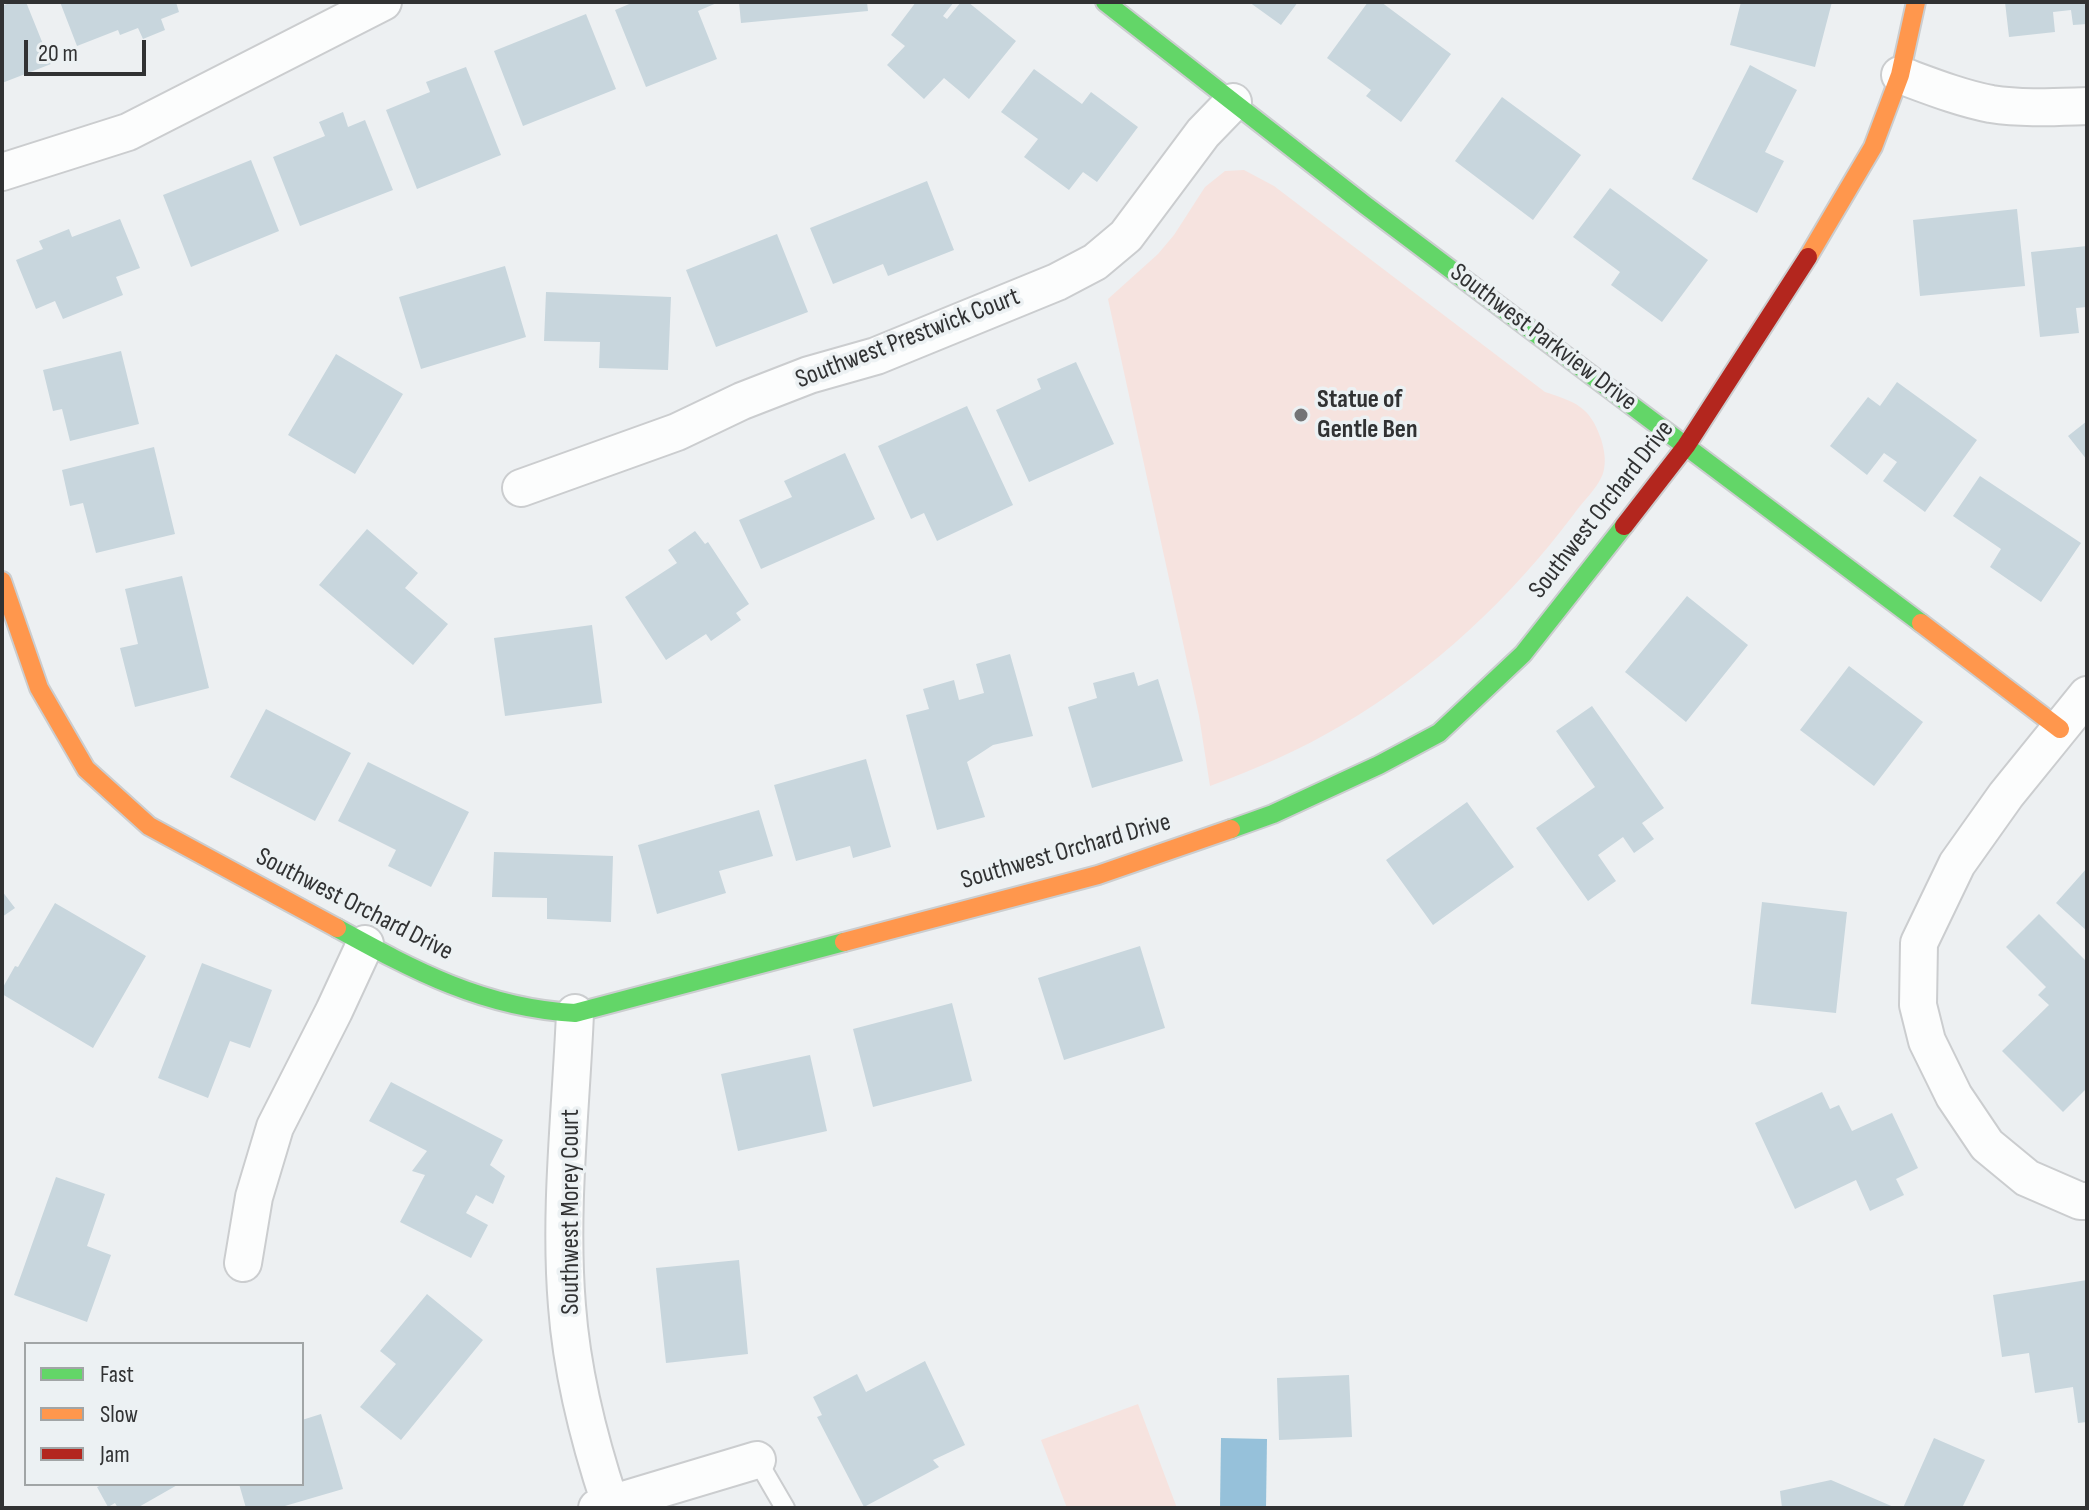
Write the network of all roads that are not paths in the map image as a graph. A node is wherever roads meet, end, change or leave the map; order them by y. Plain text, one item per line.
1 (383, 2) edge
2 (1105, 2) edge
3 (1916, 2) edge
4 (1900, 75) junction
5 (1233, 102) junction
6 (2087, 106) edge
7 (2, 172) edge
8 (1686, 446) junction
9 (521, 488) dead end
10 (2, 581) edge
11 (2087, 695) edge
12 (2060, 729) junction
13 (365, 944) junction
14 (575, 1013) junction
15 (2087, 1201) edge
16 (243, 1263) dead end
17 (757, 1460) joint
18 (604, 1506) edge
19 (785, 1508) edge

1 - 7 street
2 - 5 street, Southwest Parkview Drive
3 - 4 street, Southwest Orchard Drive
4 - 6 street
4 - 8 street, Southwest Orchard Drive
5 - 8 street, Southwest Parkview Drive
5 - 9 street, Southwest Prestwick Court
8 - 12 street, Southwest Parkview Drive
8 - 14 street, Southwest Orchard Drive
10 - 13 street, Southwest Orchard Drive
11 - 12 street
12 - 15 street
13 - 14 street, Southwest Orchard Drive
13 - 16 street
14 - 18 street, Southwest Morey Court
17 - 18 street, Southwest Morey Court
17 - 19 lane

